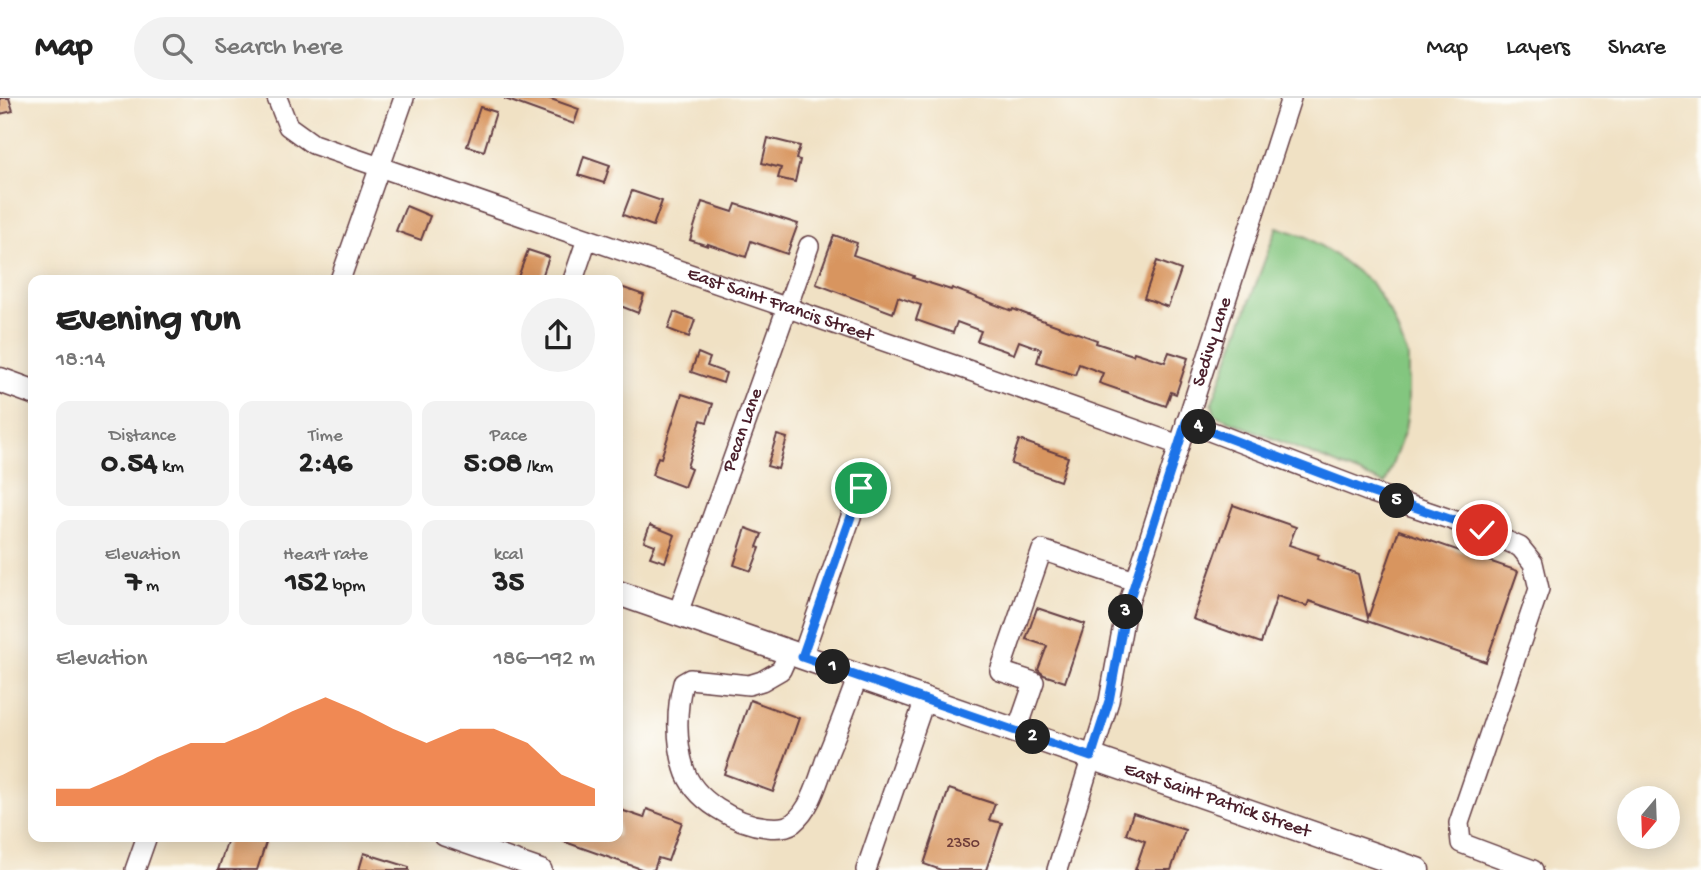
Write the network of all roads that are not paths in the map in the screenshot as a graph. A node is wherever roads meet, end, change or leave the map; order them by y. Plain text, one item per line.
1 (277, 98) edge
2 (404, 98) edge
3 (1291, 98) edge
4 (380, 167) junction
5 (587, 239) junction
6 (808, 246) dead end
7 (342, 275) edge
8 (575, 275) edge
9 (786, 308) junction
10 (0, 380) edge
11 (28, 390) edge
12 (1186, 422) junction
13 (1179, 445) junction
14 (861, 488) dead end
15 (1135, 581) junction
16 (623, 595) edge
17 (678, 613) junction
18 (795, 654) junction
19 (858, 676) junction
20 (925, 699) junction
21 (1017, 731) junction
22 (1091, 757) junction
23 (145, 842) edge
24 (461, 842) edge
25 (1510, 866) edge
26 (135, 870) edge
27 (542, 870) edge
28 (866, 870) edge
29 (1057, 870) edge
30 (1417, 870) edge
31 (1533, 870) edge

1 - 4 street, East Saint Francis Street
2 - 4 street
3 - 12 street, Sedivy Lane
4 - 5 street, East Saint Francis Street
4 - 7 street
5 - 8 street
5 - 9 street, East Saint Francis Street
6 - 9 street, Pecan Lane
9 - 13 street, East Saint Francis Street
9 - 17 street, Pecan Lane
10 - 11 main road
12 - 13 street, Sedivy Lane
12 - 25 street
13 - 15 street, Sedivy Lane
14 - 18 street
15 - 21 street
15 - 22 street, Sedivy Lane
16 - 17 main road, East Saint Patrick Street
17 - 18 main road, East Saint Patrick Street
18 - 19 main road, East Saint Patrick Street
18 - 19 street
19 - 20 main road, East Saint Patrick Street
20 - 21 main road, East Saint Patrick Street
20 - 28 street
21 - 22 main road, East Saint Patrick Street
22 - 29 street, Sedivy Lane
22 - 30 main road, East Saint Patrick Street
23 - 26 street
24 - 27 street
25 - 31 street

